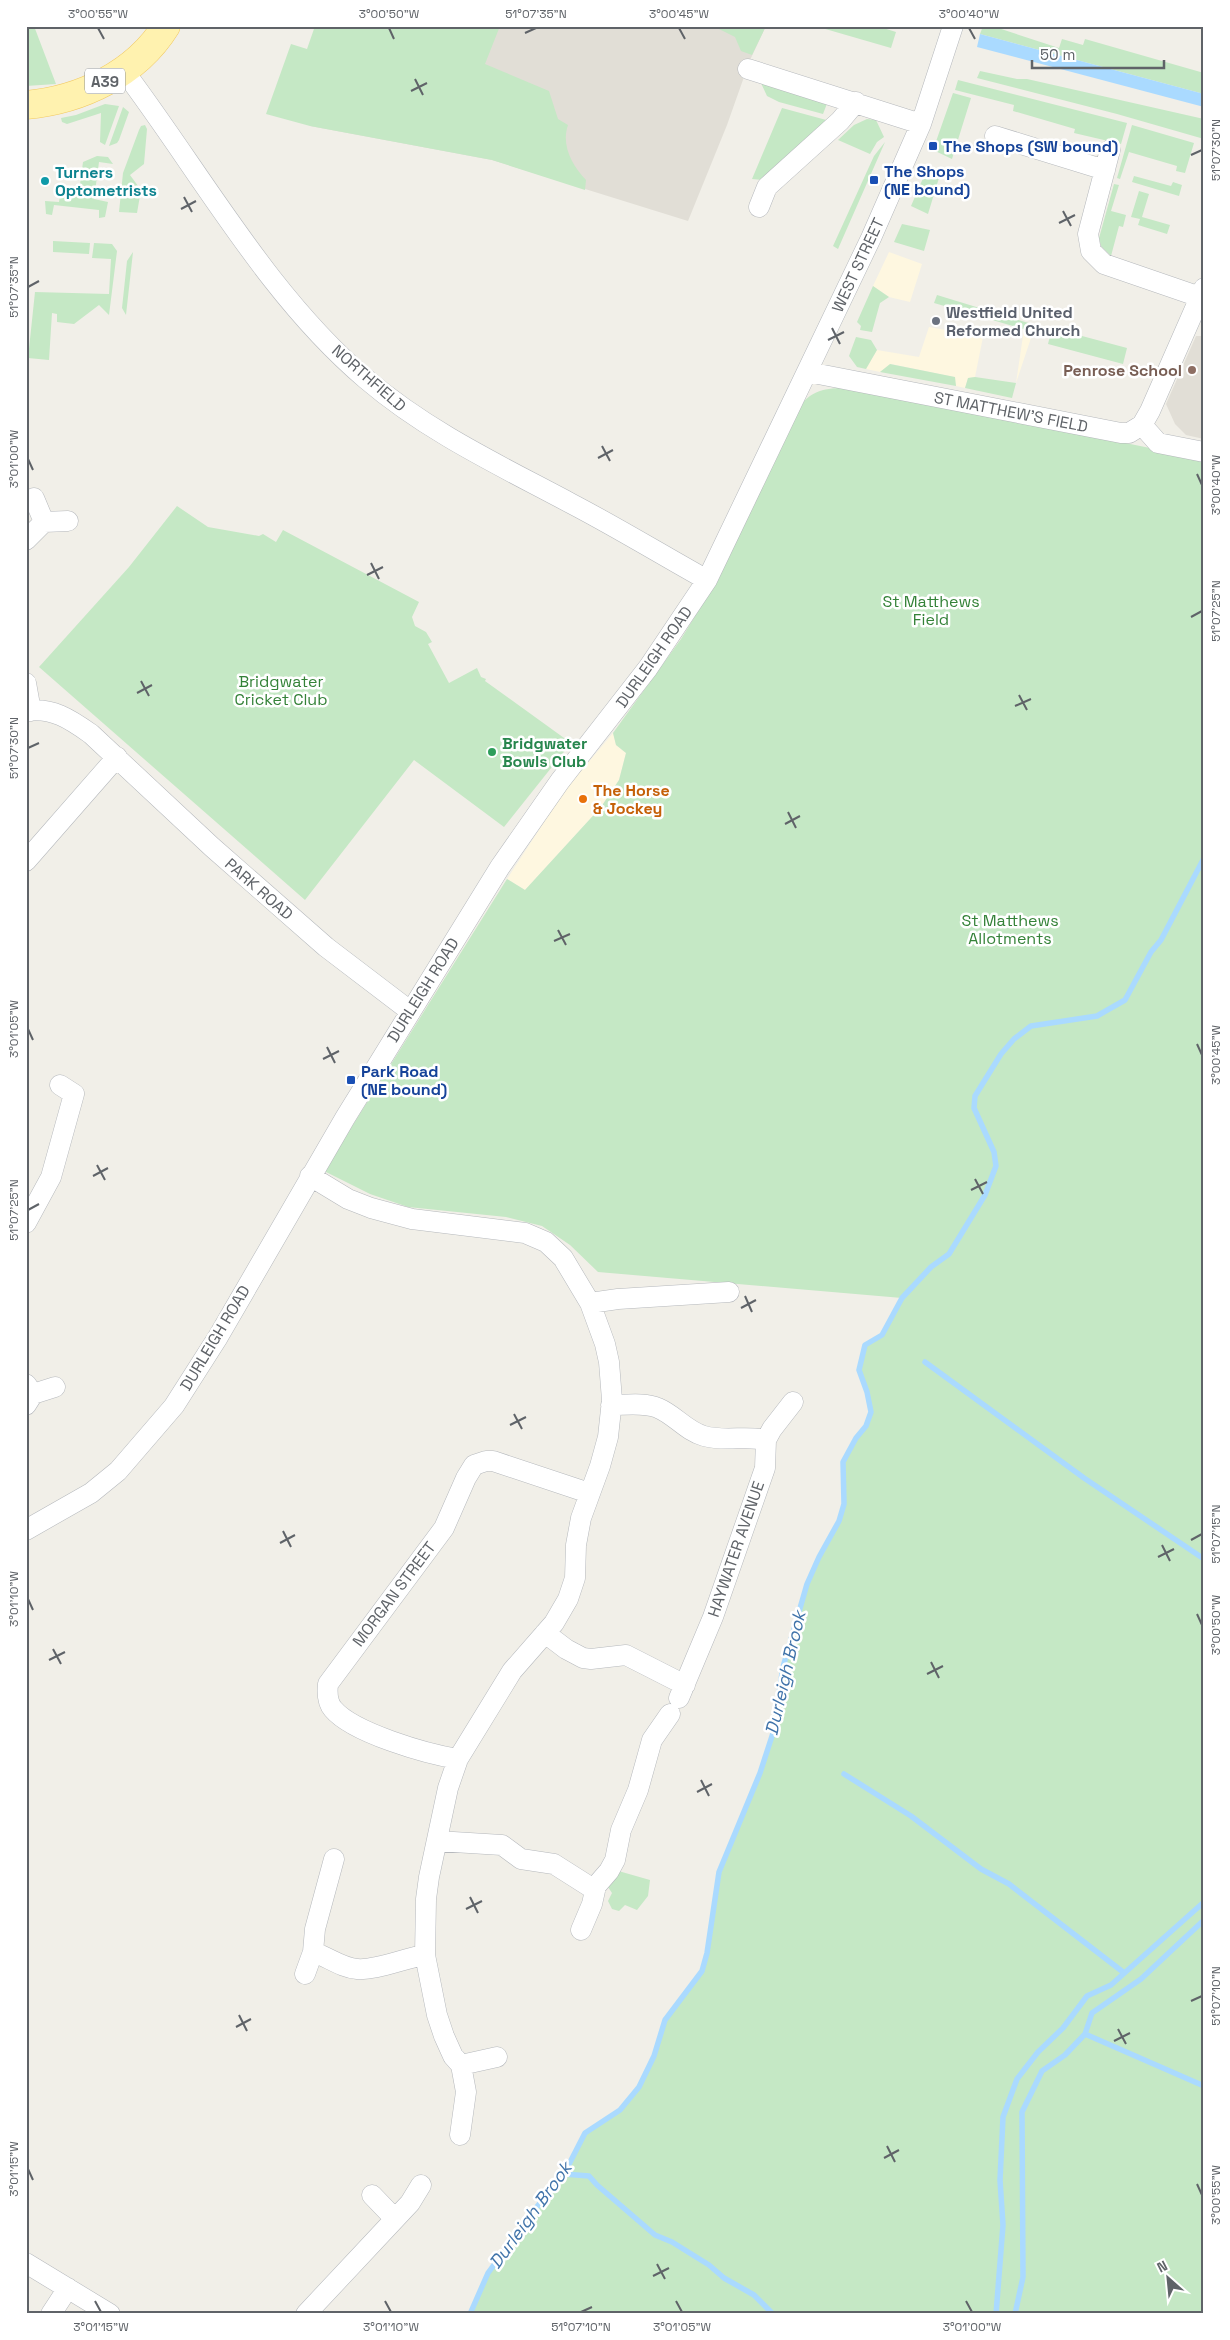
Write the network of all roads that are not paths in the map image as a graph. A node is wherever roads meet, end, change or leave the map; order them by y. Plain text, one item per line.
1 (166, 26) edge
2 (954, 26) edge
3 (748, 69) dead end
4 (124, 71) junction
5 (856, 102) junction
6 (26, 105) edge
7 (921, 124) junction
8 (995, 136) dead end
9 (1110, 150) dead end
10 (1105, 170) junction
11 (758, 207) dead end
12 (1202, 292) edge
13 (808, 372) junction
14 (787, 417) joint
15 (1142, 425) junction
16 (1204, 452) edge
17 (34, 498) dead end
18 (44, 522) junction
19 (68, 522) dead end
20 (26, 540) edge
21 (707, 580) junction
22 (26, 683) edge
23 (29, 711) edge
24 (117, 757) junction
25 (26, 861) edge
26 (410, 1011) junction
27 (60, 1085) dead end
28 (310, 1176) junction
29 (26, 1223) edge
30 (728, 1292) dead end
31 (590, 1303) junction
32 (55, 1387) dead end
33 (29, 1394) edge
34 (793, 1402) dead end
35 (611, 1406) junction
36 (766, 1440) junction
37 (589, 1493) junction
38 (26, 1530) edge
39 (545, 1634) junction
40 (678, 1699) junction
41 (458, 1760) junction
42 (437, 1841) junction
43 (334, 1859) dead end
44 (595, 1890) junction
45 (581, 1930) dead end
46 (314, 1952) junction
47 (426, 1955) junction
48 (304, 1974) dead end
49 (497, 2057) dead end
50 (461, 2065) junction
51 (460, 2135) dead end
52 (421, 2185) dead end
53 (372, 2195) dead end
54 (395, 2219) junction
55 (26, 2263) edge
56 (68, 2288) junction
57 (52, 2314) edge
58 (110, 2314) edge
59 (306, 2314) edge

1 - 4 main road, A39
2 - 7 street, WEST STREET
3 - 5 street
4 - 6 main road, A39
4 - 21 street, NORTHFIELD
5 - 7 street
5 - 11 street
7 - 13 street, WEST STREET
8 - 10 street
9 - 10 street
10 - 12 street
12 - 15 street
13 - 14 street, WEST STREET
13 - 15 street, ST MATTHEW'S FIELD
14 - 21 street, DURLEIGH ROAD
15 - 16 street
17 - 18 street
18 - 19 street
18 - 20 street
21 - 26 street, DURLEIGH ROAD
22 - 23 street
23 - 24 street, PARK ROAD
24 - 25 street
24 - 26 street, PARK ROAD
26 - 28 street, DURLEIGH ROAD
27 - 29 street
28 - 31 street
28 - 38 street, DURLEIGH ROAD
30 - 31 street
31 - 35 street
32 - 33 street
34 - 36 street
35 - 36 street
35 - 37 street
36 - 40 street, HAYWATER AVENUE
37 - 39 street
37 - 41 street, MORGAN STREET
39 - 40 street
39 - 41 street
40 - 44 street, HAYWATER AVENUE
41 - 42 street
42 - 44 street
42 - 47 street
43 - 46 street
44 - 45 street, HAYWATER AVENUE
46 - 47 street
46 - 48 street
47 - 50 street
49 - 50 street
50 - 51 street
52 - 54 street
53 - 54 street
54 - 59 street
55 - 56 street
56 - 57 street
56 - 58 street

